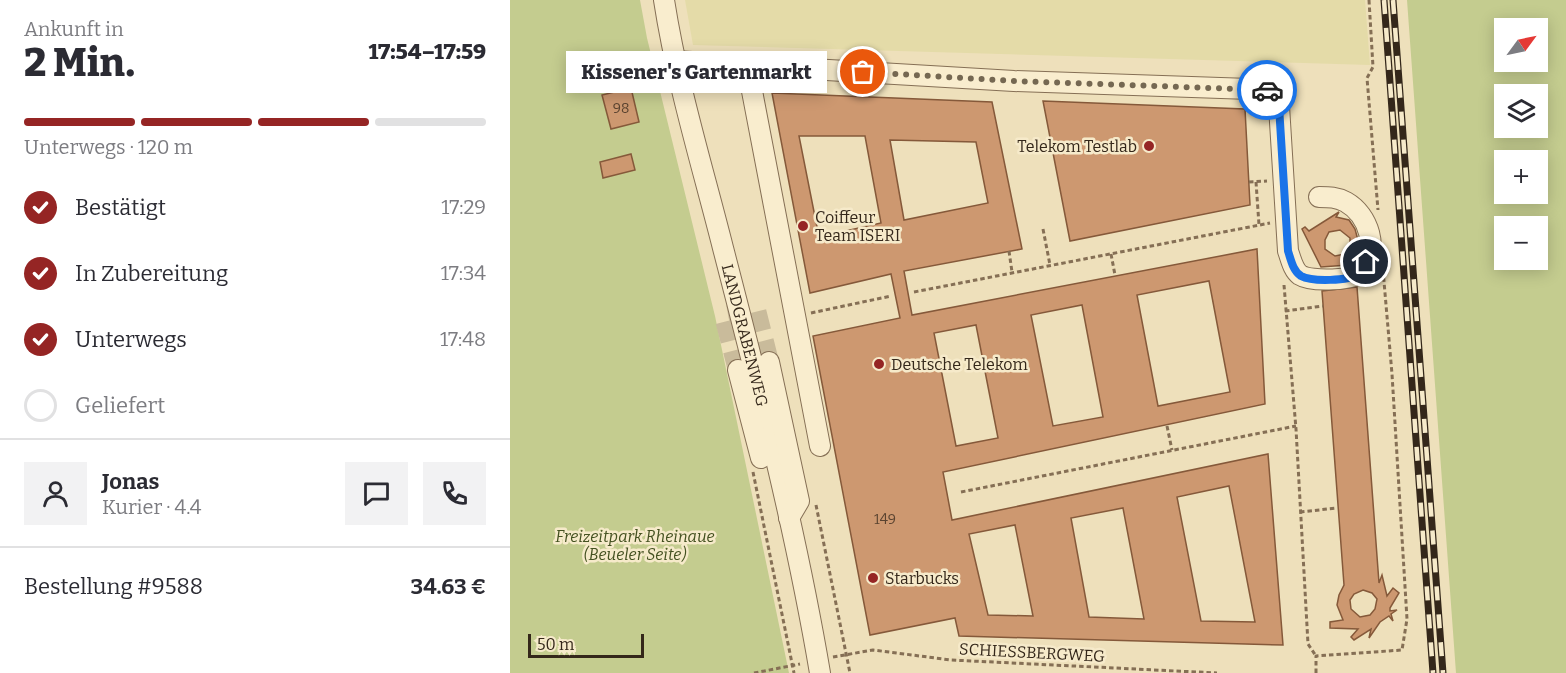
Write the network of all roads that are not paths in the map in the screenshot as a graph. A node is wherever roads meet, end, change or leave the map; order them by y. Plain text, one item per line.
1 (664, 0) edge
2 (675, 61) junction
3 (747, 65) junction
4 (1319, 197) dead end
5 (769, 362) tunnel mouth
6 (738, 370) tunnel mouth
7 (820, 446) dead end
8 (789, 518) junction
9 (820, 673) edge

1 - 2 street, LANDGRABENWEG
2 - 3 street
2 - 8 street, LANDGRABENWEG
3 - 4 street
3 - 7 street
5 - 8 street
6 - 8 street
8 - 9 street, LANDGRABENWEG

